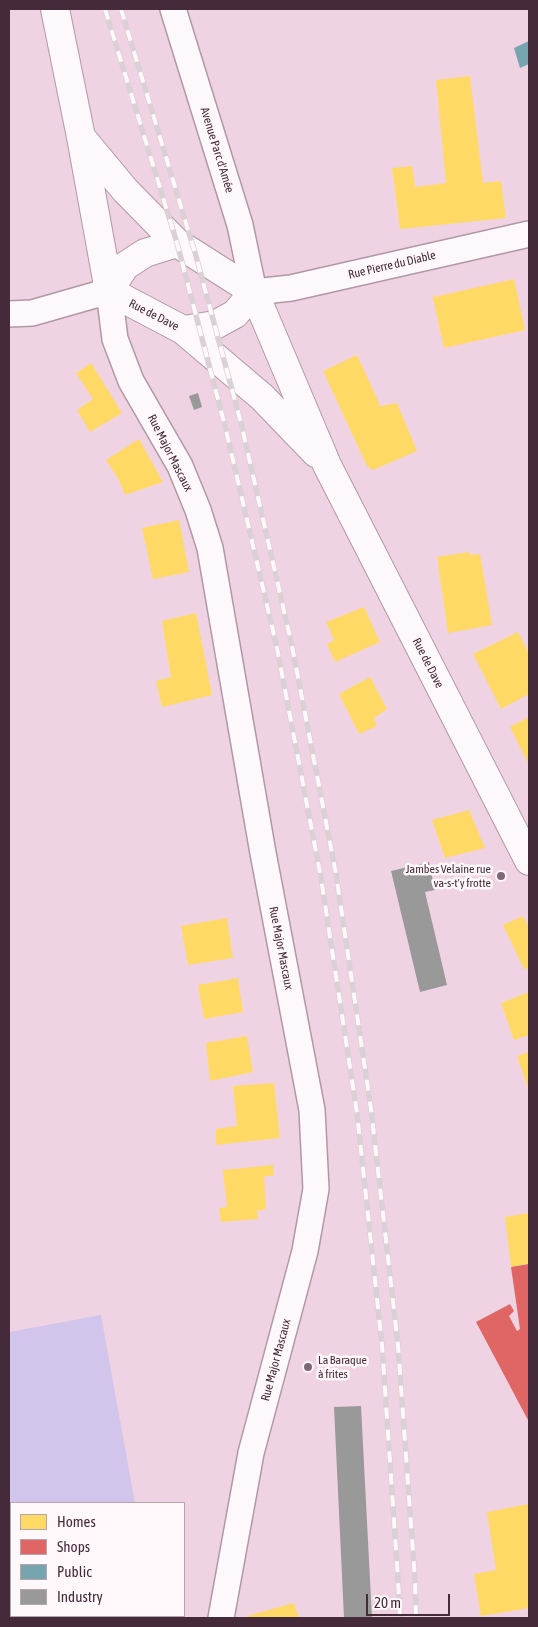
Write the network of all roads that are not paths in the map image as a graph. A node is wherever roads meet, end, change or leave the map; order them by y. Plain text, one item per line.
1 (55, 9) edge
2 (174, 9) edge
3 (81, 137) junction
4 (529, 234) edge
5 (176, 243) junction
6 (109, 292) junction
7 (254, 292) junction
8 (9, 314) edge
9 (184, 330) junction
10 (327, 465) junction
11 (529, 861) edge
12 (221, 1618) edge

1 - 3 main road
2 - 7 street, Avenue Parc d'Amée
3 - 5 main road
3 - 6 main road
4 - 7 street, Rue Pierre du Diable
5 - 6 main road
5 - 7 main road
6 - 8 street
6 - 9 main road, Rue de Dave
6 - 12 street, Rue Major Mascaux
7 - 9 main road
7 - 10 main road, Rue de Dave
9 - 10 main road, Rue de Dave
10 - 11 main road, Rue de Dave

